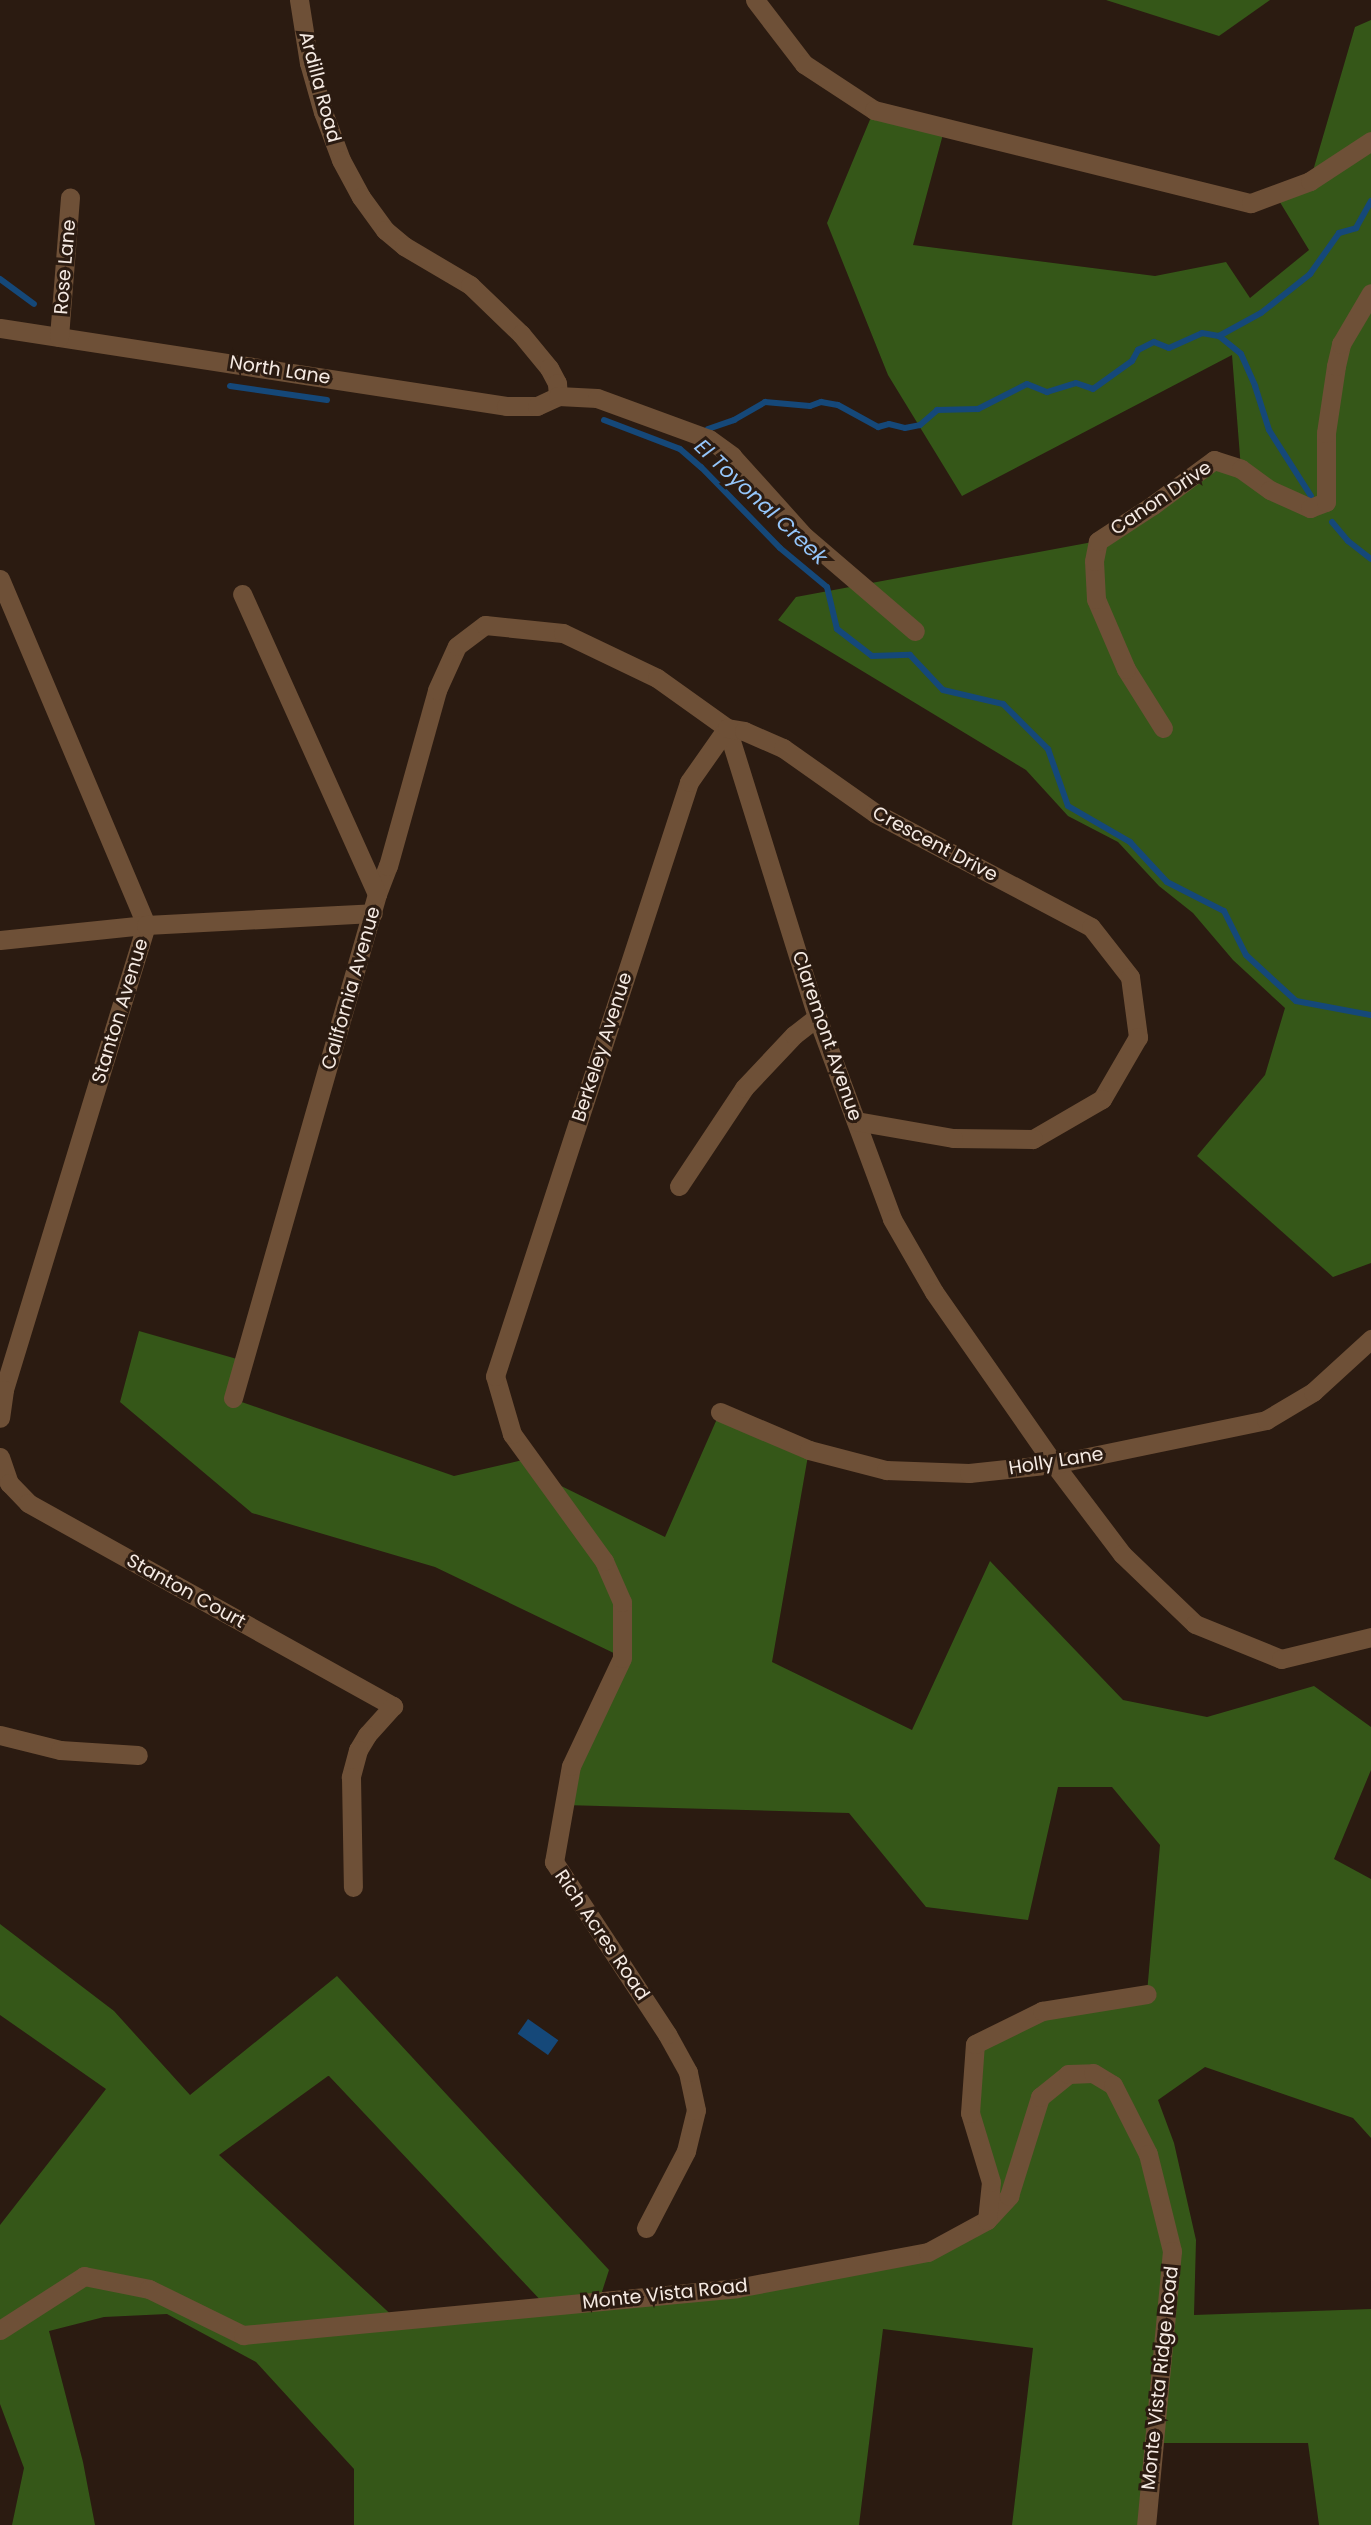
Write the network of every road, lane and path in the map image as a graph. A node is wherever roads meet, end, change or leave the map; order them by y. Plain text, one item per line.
1 (299, 0) edge
2 (755, 0) edge
3 (1371, 141) edge
4 (70, 197) dead end
5 (1371, 293) edge
6 (0, 328) edge
7 (59, 337) junction
8 (558, 396) junction
9 (0, 579) edge
10 (242, 594) dead end
11 (915, 631) dead end
12 (1163, 727) dead end
13 (727, 728) junction
14 (375, 904) junction
15 (146, 925) junction
16 (0, 940) edge
17 (817, 1017) junction
18 (856, 1121) junction
19 (679, 1186) dead end
20 (1371, 1339) edge
21 (495, 1376) joint
22 (233, 1398) dead end
23 (720, 1412) dead end
24 (0, 1418) edge
25 (0, 1457) edge
26 (1054, 1464) junction
27 (1371, 1637) edge
28 (0, 1735) edge
29 (138, 1755) dead end
30 (353, 1887) dead end
31 (1147, 1994) dead end
32 (987, 2220) junction
33 (646, 2228) dead end
34 (0, 2330) edge
35 (1146, 2525) edge

1 - 8 street, Ardilla Road
2 - 3 street
4 - 7 street, Rose Lane
5 - 12 street, Canon Drive
6 - 7 street, North Lane
7 - 8 street, North Lane
8 - 11 street
9 - 15 street, Stanton Avenue
10 - 14 street, California Avenue
13 - 14 street
13 - 17 street, Claremont Avenue
13 - 18 street, Crescent Drive
13 - 21 street, Berkeley Avenue
14 - 15 street
14 - 22 street, California Avenue
15 - 16 street
15 - 24 street, Stanton Avenue
17 - 18 street, Claremont Avenue
17 - 19 street
18 - 26 street, Claremont Avenue
20 - 26 street, Holly Lane
21 - 33 street, Rich Acres Road
23 - 26 street, Holly Lane
25 - 30 street, Stanton Court
26 - 27 street, Claremont Avenue
28 - 29 street
31 - 32 street
32 - 34 street, Monte Vista Road
32 - 35 street, Monte Vista Ridge Road

